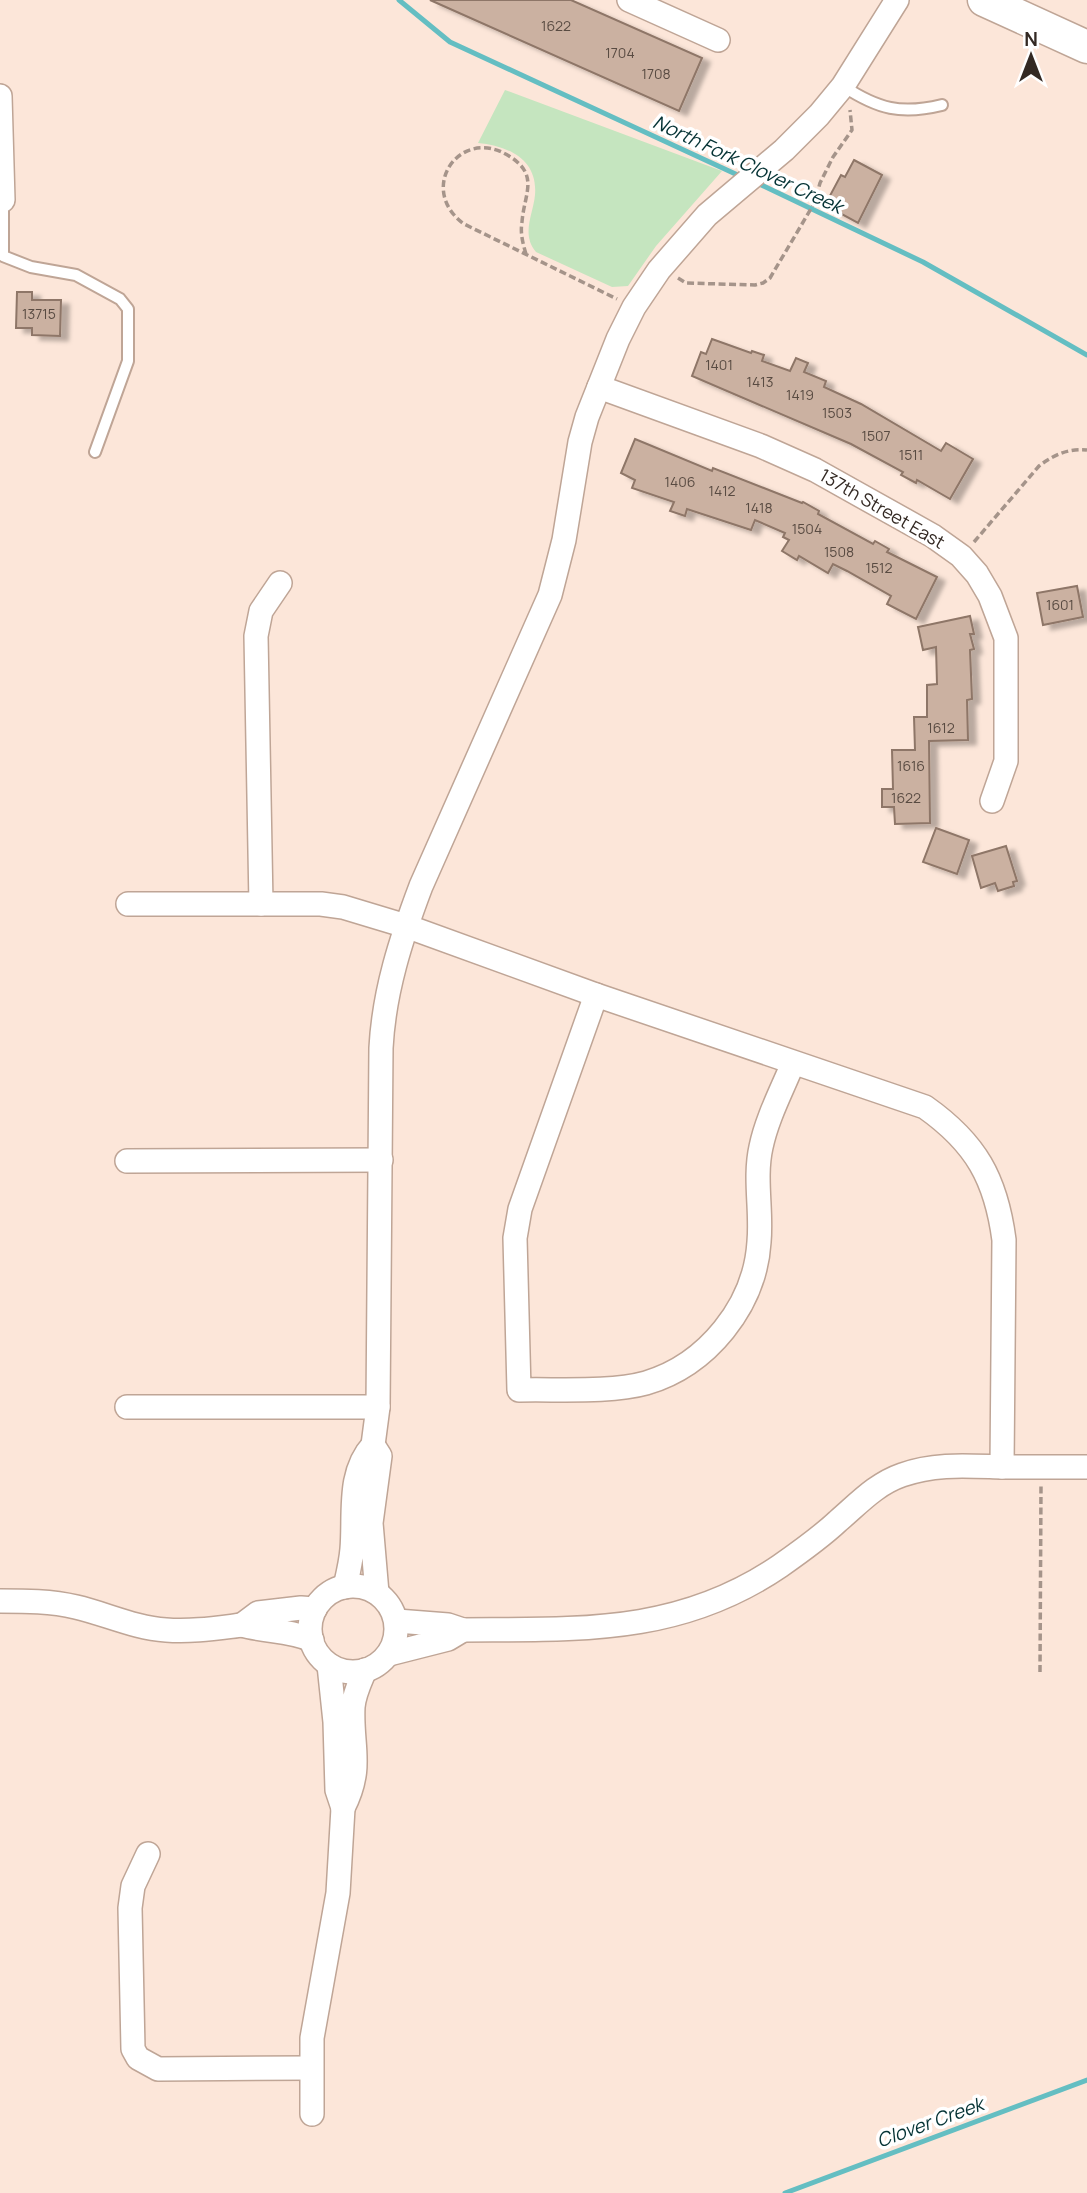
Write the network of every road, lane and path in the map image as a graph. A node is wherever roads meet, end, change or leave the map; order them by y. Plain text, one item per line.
1 (629, 0) edge
2 (897, 0) edge
3 (984, 0) edge
4 (718, 40) dead end
5 (1087, 47) edge
6 (851, 91) junction
7 (0, 96) edge
8 (942, 105) dead end
9 (3, 200) joint
10 (526, 254) junction
11 (663, 266) junction
12 (634, 307) junction
13 (599, 387) junction
14 (1087, 450) edge
15 (95, 452) dead end
16 (961, 556) junction
17 (280, 583) dead end
18 (992, 801) dead end
19 (128, 904) dead end
20 (261, 904) junction
21 (406, 926) junction
22 (596, 995) junction
23 (793, 1063) junction
24 (382, 1160) junction
25 (127, 1161) dead end
26 (127, 1407) dead end
27 (378, 1407) junction
28 (373, 1445) junction
29 (1002, 1467) junction
30 (1041, 1467) junction
31 (1087, 1467) edge
32 (345, 1587) junction
33 (377, 1593) junction
34 (0, 1601) edge
35 (315, 1609) junction
36 (397, 1621) junction
37 (242, 1625) junction
38 (463, 1630) junction
39 (312, 1640) junction
40 (389, 1654) junction
41 (329, 1665) junction
42 (365, 1670) junction
43 (1040, 1672) dead end
44 (343, 1808) junction
45 (148, 1854) dead end
46 (311, 2068) junction
47 (312, 2114) dead end

1 - 4 street
2 - 6 street
3 - 5 main road
6 - 8 lane
6 - 11 street
6 - 11 path
7 - 9 street
9 - 15 lane
10 - 10 path
10 - 12 path
11 - 12 street
12 - 13 street
13 - 16 street, 137th Street East
13 - 21 street
14 - 16 path
16 - 18 street, 137th Street East
17 - 20 street
19 - 20 street
20 - 21 street
21 - 22 street
21 - 24 street
22 - 23 street
22 - 23 street
23 - 29 street
24 - 25 street
24 - 27 street
26 - 27 street
27 - 28 street
28 - 32 street
28 - 33 street
29 - 30 street
29 - 38 street
30 - 31 street
30 - 43 path
32 - 33 street
32 - 35 street
33 - 36 street
34 - 37 street
35 - 37 street
35 - 39 street
36 - 38 street
36 - 40 street
37 - 39 street
38 - 40 street
39 - 41 street
40 - 42 street
41 - 42 street
41 - 44 street
42 - 44 street
44 - 46 street
45 - 46 street
46 - 47 street

